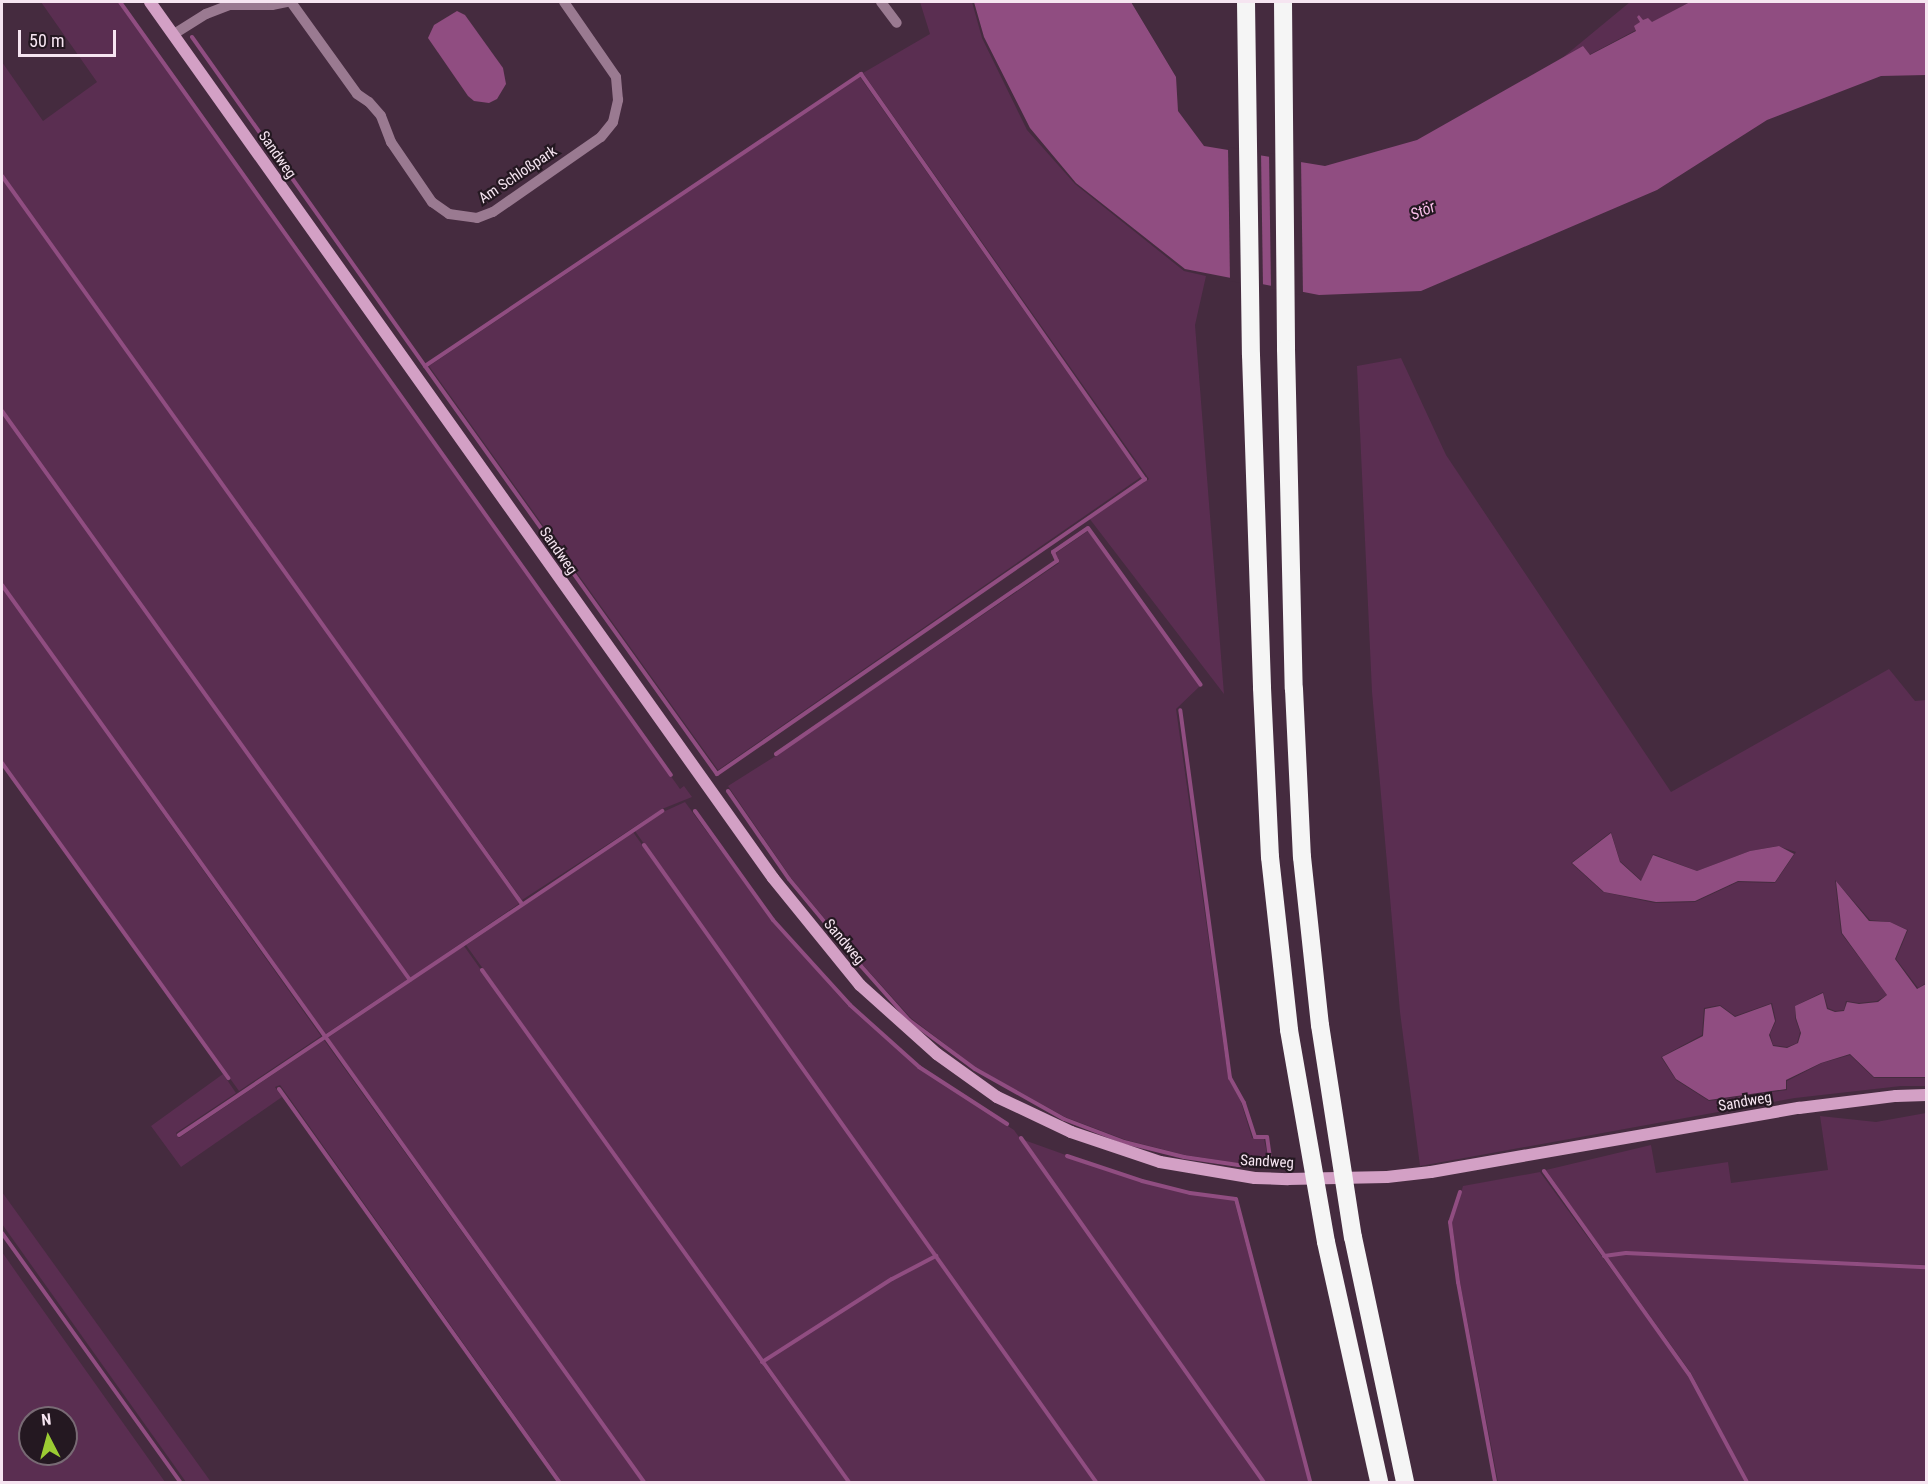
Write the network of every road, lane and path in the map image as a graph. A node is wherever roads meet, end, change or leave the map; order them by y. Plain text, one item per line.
1 (150, 2) edge
2 (289, 2) edge
3 (564, 2) edge
4 (881, 2) edge
5 (1246, 2) edge
6 (1283, 2) edge
7 (897, 23) dead end
8 (174, 34) junction
9 (1926, 1095) edge
10 (1379, 1482) edge
11 (1405, 1482) edge

1 - 8 street, Sandweg
2 - 3 street, Am Schloßpark
2 - 8 street, Am Schloßpark
4 - 7 street
5 - 10 highway, bridge
6 - 11 highway, bridge
8 - 9 street, Sandweg

